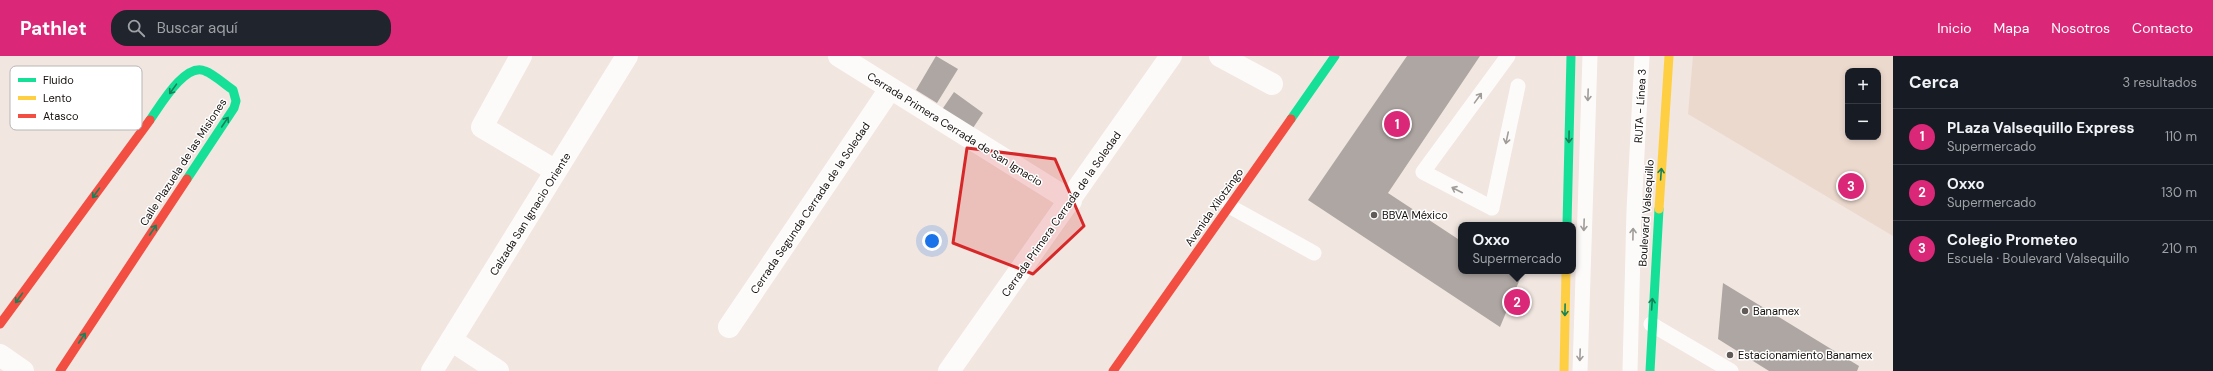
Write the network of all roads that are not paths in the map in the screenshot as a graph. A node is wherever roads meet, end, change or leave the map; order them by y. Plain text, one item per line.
1 (521, 56) edge
2 (627, 56) edge
3 (839, 56) edge
4 (1171, 56) edge
5 (1220, 56) edge
6 (1335, 56) edge
7 (1508, 56) edge
8 (1571, 56) edge
9 (1590, 56) edge
10 (1642, 56) edge
11 (1669, 56) edge
12 (1272, 84) dead end
13 (1518, 86) dead end
14 (890, 89) junction
15 (556, 171) junction
16 (1071, 200) junction
17 (1229, 206) junction
18 (1567, 222) edge
19 (1314, 253) dead end
20 (1566, 274) edge
21 (0, 324) edge
22 (1651, 324) junction
23 (729, 328) dead end
24 (451, 340) junction
25 (0, 355) edge
26 (23, 371) edge
27 (60, 371) edge
28 (432, 371) edge
29 (498, 371) edge
30 (949, 371) edge
31 (1113, 371) edge
32 (1564, 371) edge
33 (1580, 371) edge
34 (1630, 371) edge
35 (1650, 371) edge
36 (1731, 371) edge

1 - 15 street
2 - 15 street, Calzada San Ignacio Oriente
3 - 14 street, Cerrada Primera Cerrada de San Ignacio
4 - 16 street, Cerrada Primera Cerrada de la Soledad
5 - 12 street
6 - 17 street, Avenida Xilotzingo
13 -> 7 lane
8 -> 18 street
9 -> 33 lane
34 -> 10 lane, RUTA - Línea 3
22 -> 11 street, Boulevard Valsequillo
14 - 16 street, Cerrada Primera Cerrada de San Ignacio
14 - 23 street, Cerrada Segunda Cerrada de la Soledad
15 - 24 street, Calzada San Ignacio Oriente
16 - 30 street, Cerrada Primera Cerrada de la Soledad
17 - 19 lane
17 - 31 street, Avenida Xilotzingo
20 -> 32 street
27 -> 21 street, Calle Plazuela de las Misiones
22 - 35 street, Boulevard Valsequillo
22 - 36 lane
24 - 28 street, Calzada San Ignacio Oriente
24 - 29 street
25 - 26 street

